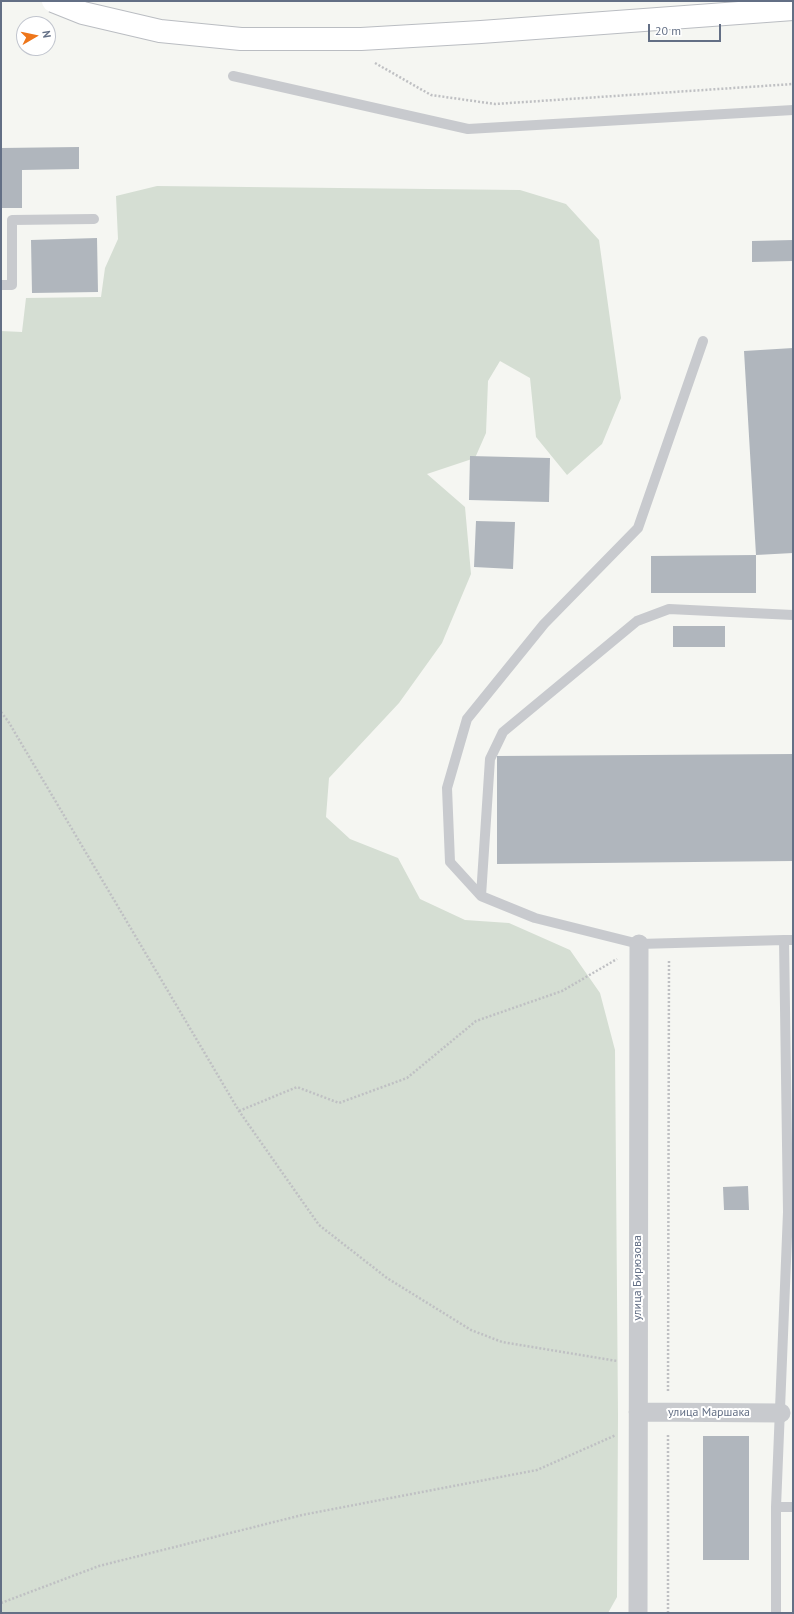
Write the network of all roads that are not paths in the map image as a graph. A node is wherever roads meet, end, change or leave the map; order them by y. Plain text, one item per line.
1 (53, 1) edge
2 (793, 9) edge
3 (233, 76) dead end
4 (793, 110) edge
5 (94, 220) dead end
6 (1, 285) edge
7 (703, 341) dead end
8 (793, 616) edge
9 (480, 896) junction
10 (789, 940) edge
11 (639, 950) junction
12 (790, 1212) edge
13 (638, 1412) junction
14 (781, 1413) junction
15 (776, 1507) junction
16 (793, 1507) edge
17 (638, 1613) edge
18 (776, 1613) edge

1 - 2 main road, bridge
3 - 4 lane
5 - 6 lane
7 - 9 lane
8 - 9 lane
9 - 11 lane
10 - 11 lane
10 - 12 lane
11 - 13 street, улица Бирюзова
12 - 14 lane
13 - 14 street, улица Маршака
13 - 17 street, улица Бирюзова
14 - 15 lane
15 - 16 lane
15 - 18 lane

